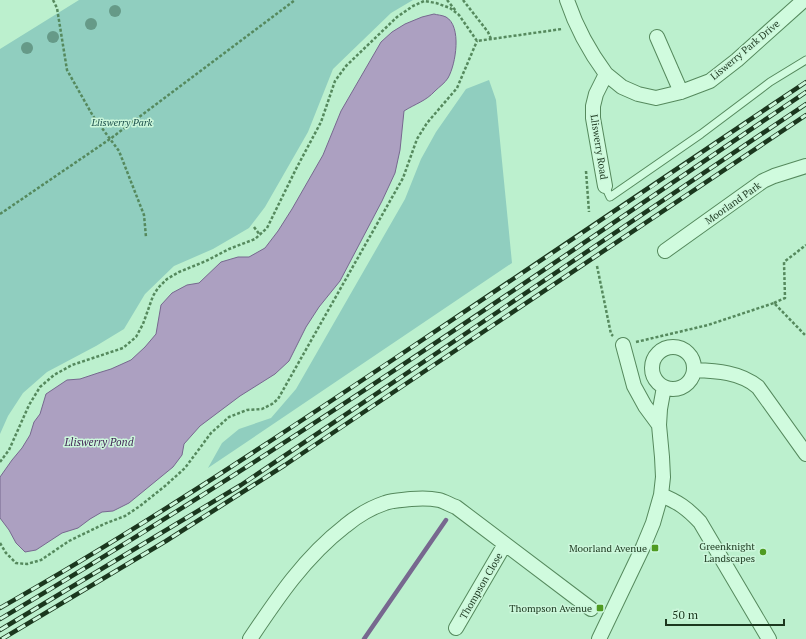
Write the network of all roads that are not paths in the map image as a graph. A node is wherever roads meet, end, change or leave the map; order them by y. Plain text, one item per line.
1 (567, 0) edge
2 (804, 0) edge
3 (657, 37) dead end
4 (806, 60) edge
5 (606, 74) junction
6 (681, 92) junction
7 (806, 166) edge
8 (605, 186) joint
9 (665, 251) dead end
10 (623, 345) road end
11 (694, 370) junction
12 (664, 387) junction
13 (659, 426) junction
14 (806, 454) edge
15 (660, 495) junction
16 (505, 544) junction
17 (591, 609) dead end
18 (456, 628) dead end
19 (250, 639) edge
20 (599, 639) edge
21 (769, 639) edge

1 - 5 street
2 - 6 street, Liswerry Park Drive
3 - 6 street
4 - 8 lane
5 - 6 street, Liswerry Park Drive
5 - 8 street, Lliswerry Road
7 - 9 street, Moorland Park
10 - 13 street
11 - 12 street
11 - 12 street
11 - 14 street
12 - 13 street
13 - 15 street
15 - 20 street
15 - 21 street
16 - 17 street
16 - 18 street, Thompson Close
16 - 19 street

